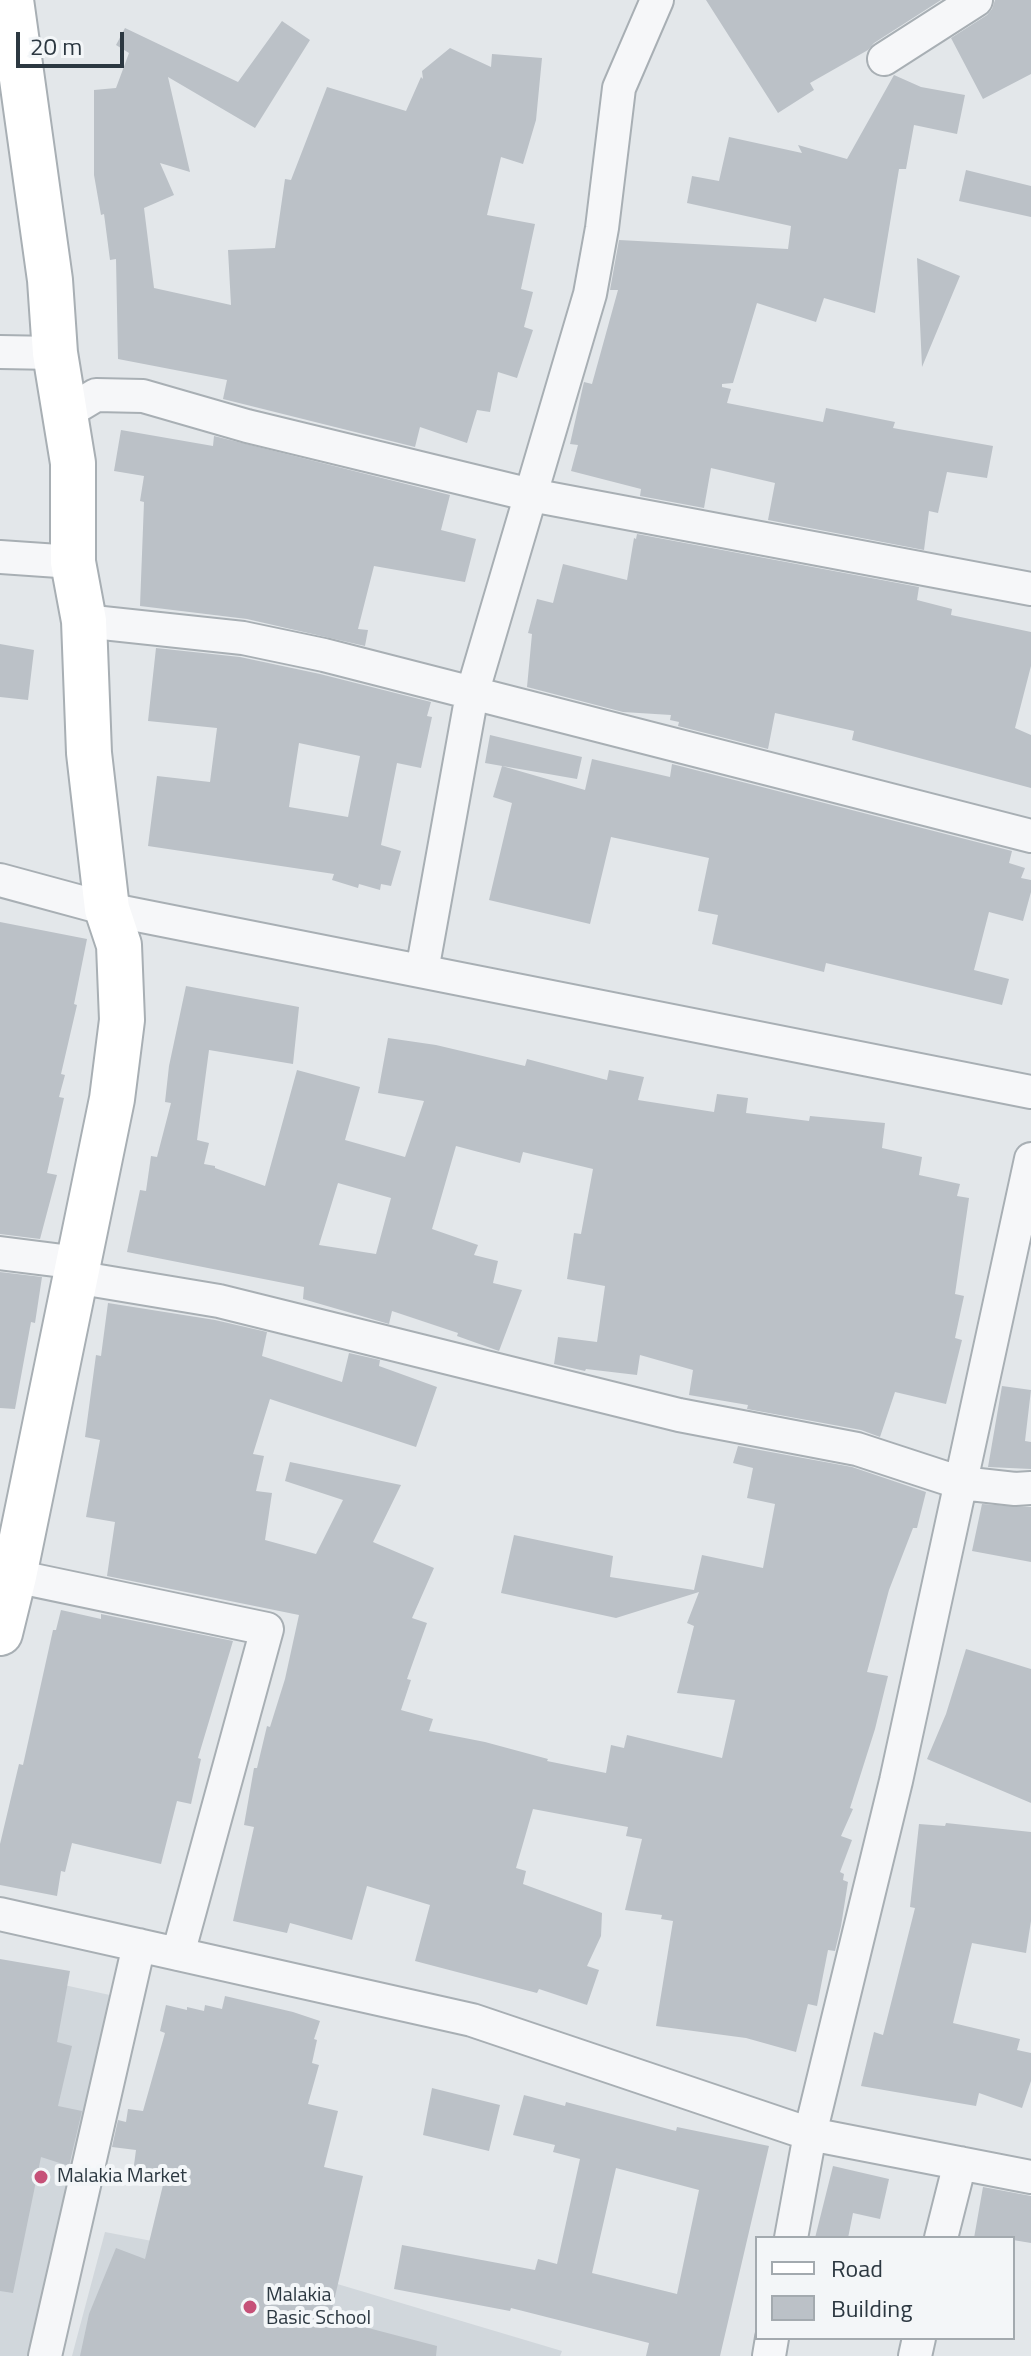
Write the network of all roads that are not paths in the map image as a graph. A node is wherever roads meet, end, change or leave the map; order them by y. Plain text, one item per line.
1 (657, 0) edge
2 (976, 0) edge
3 (9, 29) edge
4 (884, 59) dead end
5 (0, 352) edge
6 (55, 353) junction
7 (66, 413) junction
8 (531, 495) junction
9 (0, 557) edge
10 (73, 562) junction
11 (1031, 589) edge
12 (84, 621) junction
13 (472, 694) junction
14 (1031, 836) edge
15 (0, 880) edge
16 (107, 909) junction
17 (422, 971) junction
18 (1031, 1092) edge
19 (1031, 1159) edge
20 (0, 1253) edge
21 (77, 1270) junction
22 (961, 1483) junction
23 (1031, 1488) edge
24 (7, 1574) edge
25 (0, 1633) edge
26 (0, 1914) edge
27 (139, 1945) junction
28 (178, 1954) junction
29 (810, 2134) junction
30 (960, 2163) junction
31 (1031, 2177) edge
32 (791, 2236) edge
33 (942, 2236) edge
34 (45, 2356) edge

1 - 8 street
2 - 4 street
3 - 6 street
5 - 6 street
6 - 7 street
7 - 8 street
7 - 10 street
8 - 11 street
8 - 13 street
9 - 10 street
10 - 12 street
12 - 13 street
12 - 16 street
13 - 14 street
13 - 17 street
15 - 16 street
16 - 17 street
16 - 21 street
17 - 18 street
19 - 22 street
20 - 21 street
21 - 22 street
21 - 24 street
22 - 23 street
22 - 29 street
24 - 25 street
24 - 28 street
26 - 27 street
27 - 28 street
27 - 34 street
28 - 29 street
29 - 30 street
29 - 32 street
30 - 31 street
30 - 33 street

